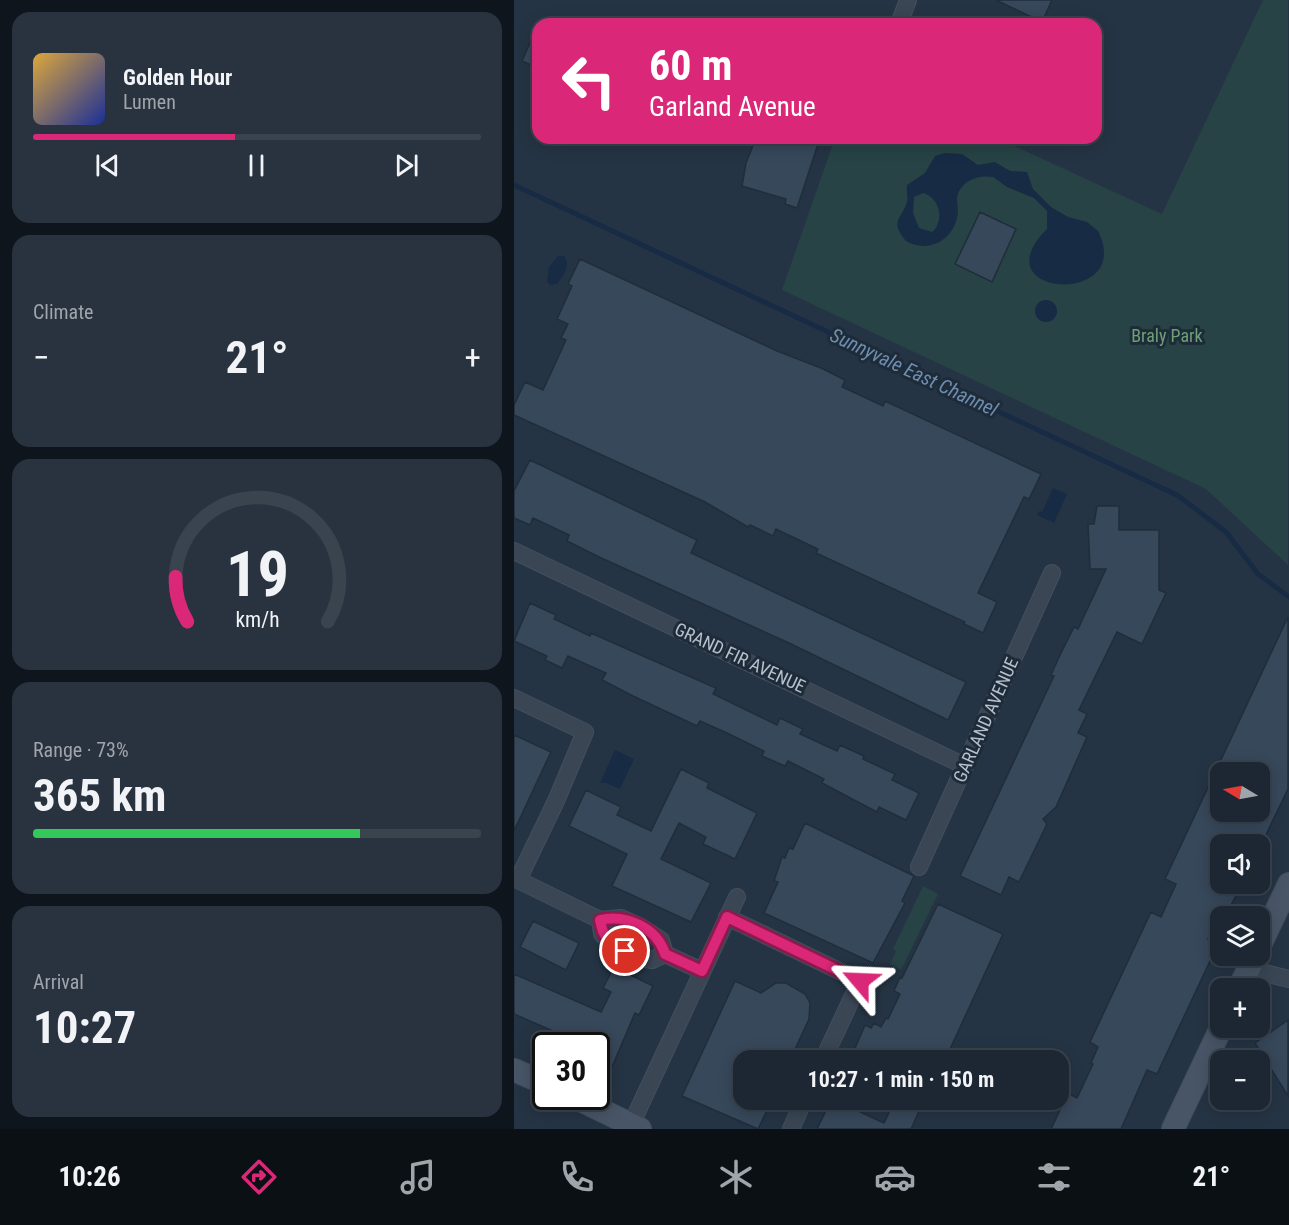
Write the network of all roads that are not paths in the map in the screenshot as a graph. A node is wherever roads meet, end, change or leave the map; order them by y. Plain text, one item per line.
1 (908, 0) edge
2 (901, 18) edge
3 (514, 551) edge
4 (1052, 573) dead end
5 (514, 698) edge
6 (965, 766) junction
7 (919, 867) dead end
8 (516, 879) edge
9 (1288, 884) edge
10 (737, 897) dead end
11 (727, 917) junction
12 (600, 920) junction
13 (1270, 923) edge
14 (665, 954) junction
15 (702, 971) junction
16 (1247, 971) edge
17 (1288, 979) edge
18 (1216, 1038) edge
19 (828, 1050) edge
20 (514, 1070) edge
21 (532, 1078) edge
22 (601, 1110) edge
23 (800, 1110) edge
24 (636, 1127) edge
25 (791, 1129) edge
26 (1173, 1129) edge

1 - 2 street
3 - 6 street, GRAND FIR AVENUE
4 - 6 street, GARLAND AVENUE
5 - 8 street
6 - 7 street, GARLAND AVENUE
8 - 12 street
9 - 13 street
10 - 11 street
11 - 15 street
11 - 19 street
12 - 14 street
12 - 14 street
14 - 15 street
15 - 24 street
16 - 17 street
18 - 26 street
20 - 21 street
22 - 24 street
23 - 25 street

